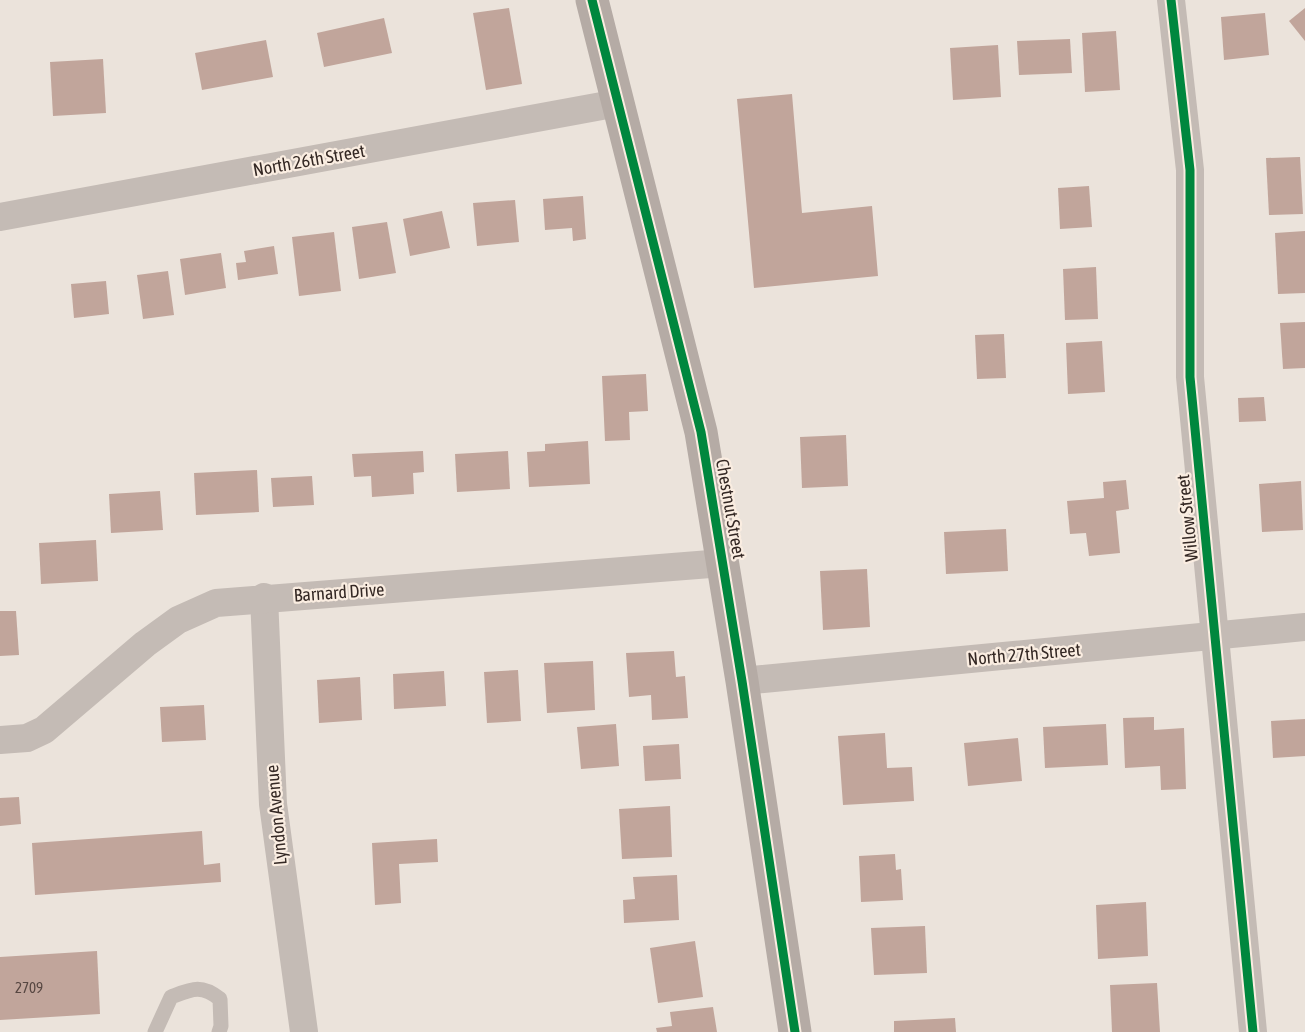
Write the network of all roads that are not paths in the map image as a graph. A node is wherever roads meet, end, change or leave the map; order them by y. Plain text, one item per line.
1 (1171, 0) edge
2 (598, 1) edge
3 (618, 103) junction
4 (0, 217) edge
5 (723, 563) junction
6 (264, 597) junction
7 (1305, 627) edge
8 (1215, 636) junction
9 (742, 681) junction
10 (0, 740) edge
11 (155, 1032) edge
12 (219, 1032) edge
13 (304, 1032) edge
14 (795, 1032) edge
15 (1253, 1032) edge

1 - 8 street, Willow Street
2 - 3 street, Chestnut Street
3 - 4 street, North 26th Street
3 - 5 street, Chestnut Street
5 - 6 street, Barnard Drive
5 - 9 street, Chestnut Street
6 - 10 street, Barnard Drive
6 - 13 street, Lyndon Avenue
7 - 8 street, North 27th Street
8 - 9 street, North 27th Street
8 - 15 street, Willow Street
9 - 14 street, Chestnut Street
11 - 12 lane

